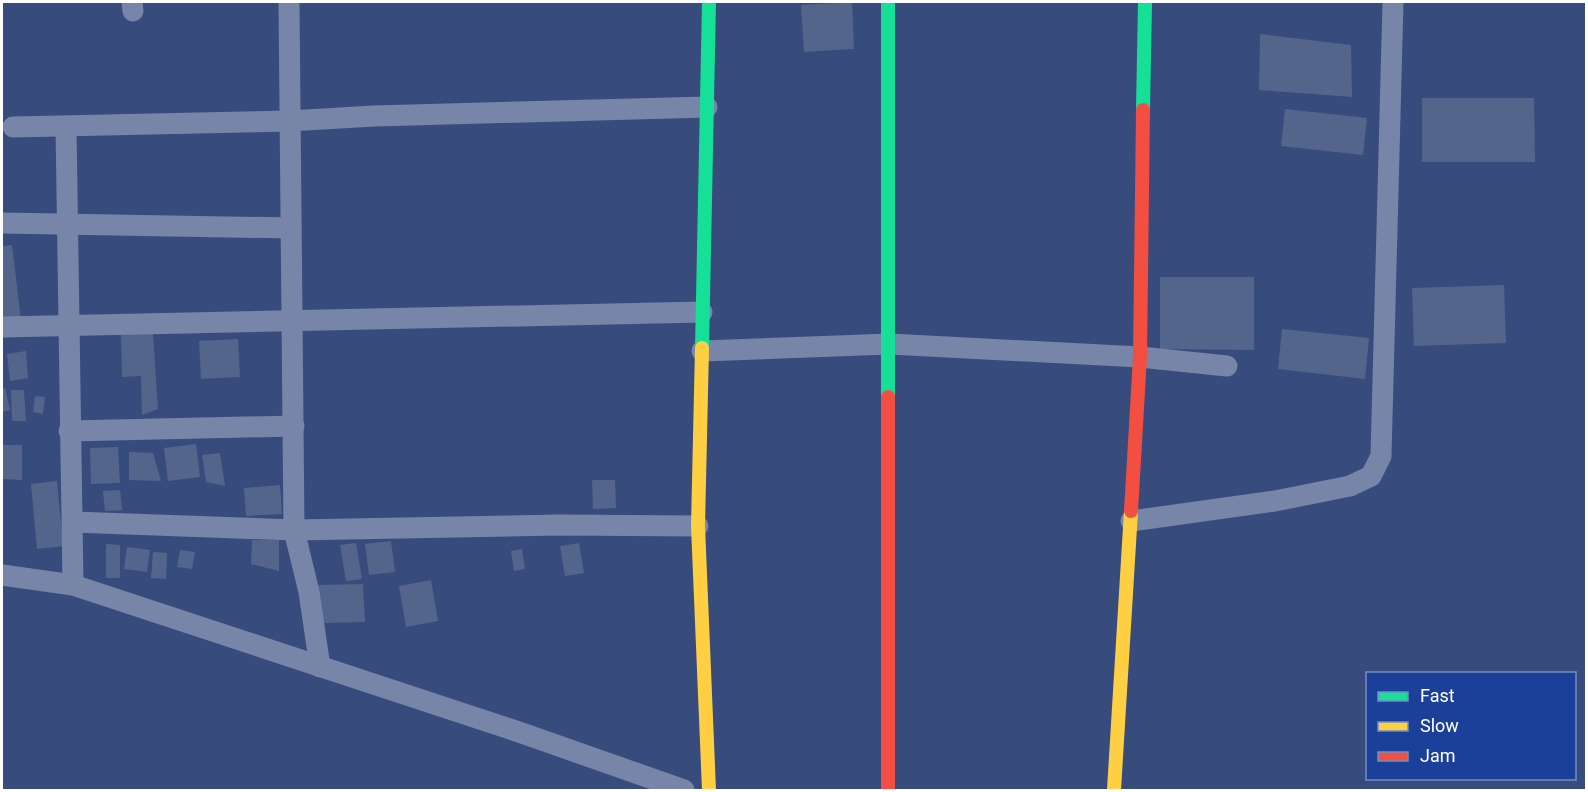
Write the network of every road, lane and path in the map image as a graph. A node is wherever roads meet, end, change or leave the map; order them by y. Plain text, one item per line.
1 (289, 2) edge
2 (709, 2) edge
3 (888, 2) edge
4 (1145, 2) edge
5 (1393, 2) edge
6 (707, 107) junction
7 (288, 121) junction
8 (14, 127) dead end
9 (66, 127) junction
10 (2, 224) edge
11 (67, 224) junction
12 (291, 228) junction
13 (702, 312) junction
14 (292, 319) junction
15 (68, 325) junction
16 (2, 327) edge
17 (890, 344) junction
18 (702, 351) junction
19 (1140, 357) junction
20 (1227, 366) dead end
21 (294, 426) junction
22 (69, 431) junction
23 (1131, 521) junction
24 (73, 522) junction
25 (698, 526) junction
26 (294, 530) junction
27 (2, 575) edge
28 (74, 585) junction
29 (320, 667) junction
30 (684, 790) edge
31 (709, 790) edge
32 (888, 790) edge
33 (1114, 790) edge

1 - 7 street
2 - 6 street
3 - 17 street
4 - 19 street
5 - 23 street
6 - 7 street
6 - 13 street
7 - 9 street
7 - 12 street
8 - 9 street
9 - 11 street
10 - 11 street
11 - 12 street
11 - 15 street
12 - 14 street
13 - 14 street
13 - 18 street
14 - 15 street
14 - 21 street
15 - 16 street
15 - 22 street
17 - 18 street
17 - 19 street
17 - 32 street
18 - 25 street
19 - 20 street
19 - 23 street
21 - 22 street
21 - 26 street
22 - 24 street
23 - 33 street
24 - 26 street
24 - 28 street
25 - 26 street
25 - 31 street
26 - 29 street
27 - 28 street
28 - 29 street
29 - 30 street

